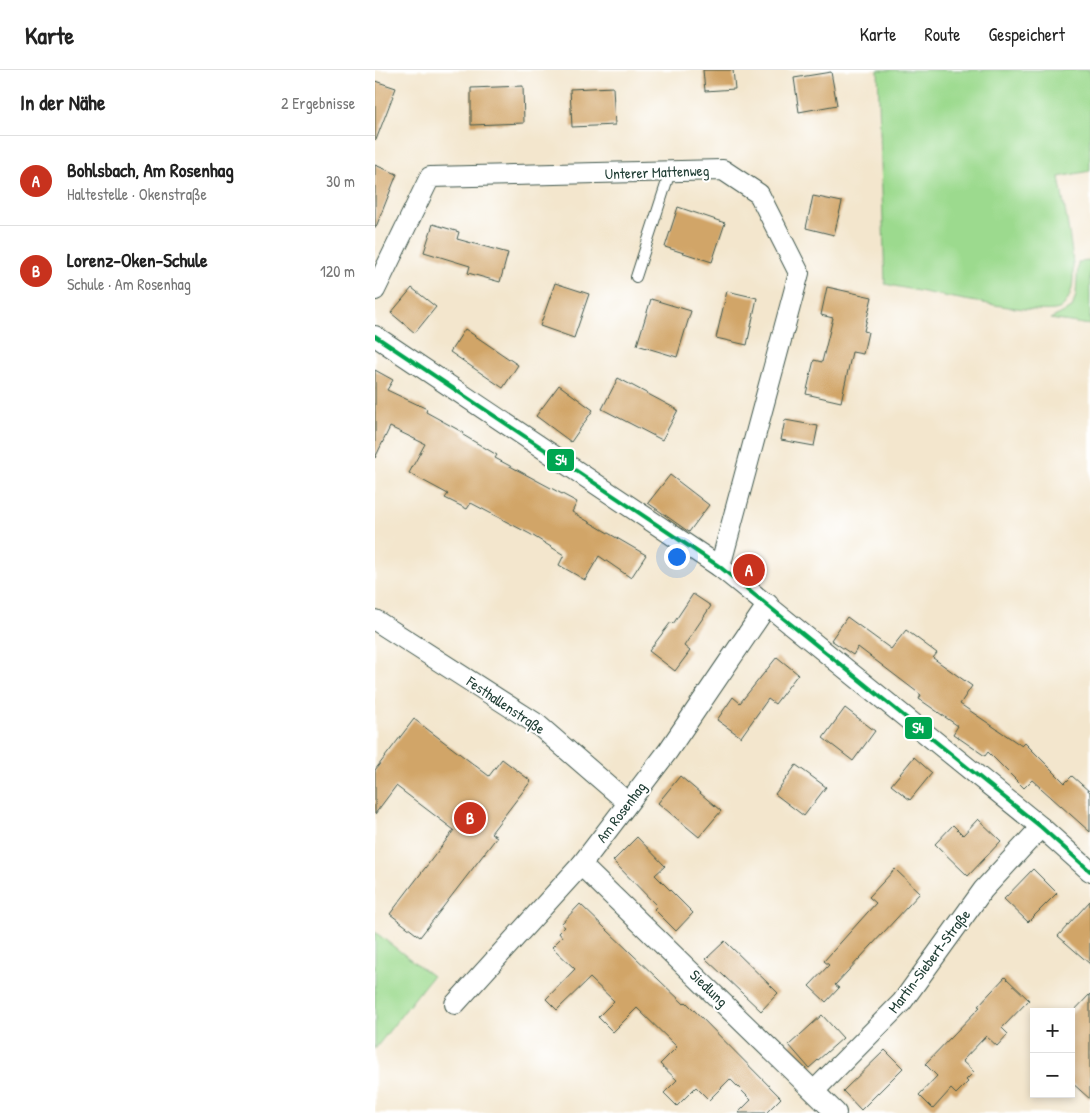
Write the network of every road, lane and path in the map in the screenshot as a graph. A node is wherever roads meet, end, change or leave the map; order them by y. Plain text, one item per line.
1 (670, 172) junction
2 (636, 277) dead end
3 (375, 290) edge
4 (375, 336) edge
5 (720, 567) junction
6 (768, 604) junction
7 (375, 620) edge
8 (627, 802) junction
9 (1041, 827) junction
10 (581, 864) junction
11 (1090, 871) edge
12 (455, 1004) dead end
13 (814, 1091) junction
14 (835, 1113) edge

1 - 2 lane
1 - 3 street, Unterer Mattenweg
1 - 5 street, Unterer Mattenweg
4 - 5 street
5 - 6 street
6 - 8 street, Am Rosenhag
6 - 9 street
7 - 8 street, Festhallenstraße
8 - 10 street, Am Rosenhag
9 - 11 street
9 - 13 street, Martin-Siebert-Straße
10 - 12 street, Am Rosenhag
10 - 13 street, Siedlung
13 - 14 street, Siedlung

